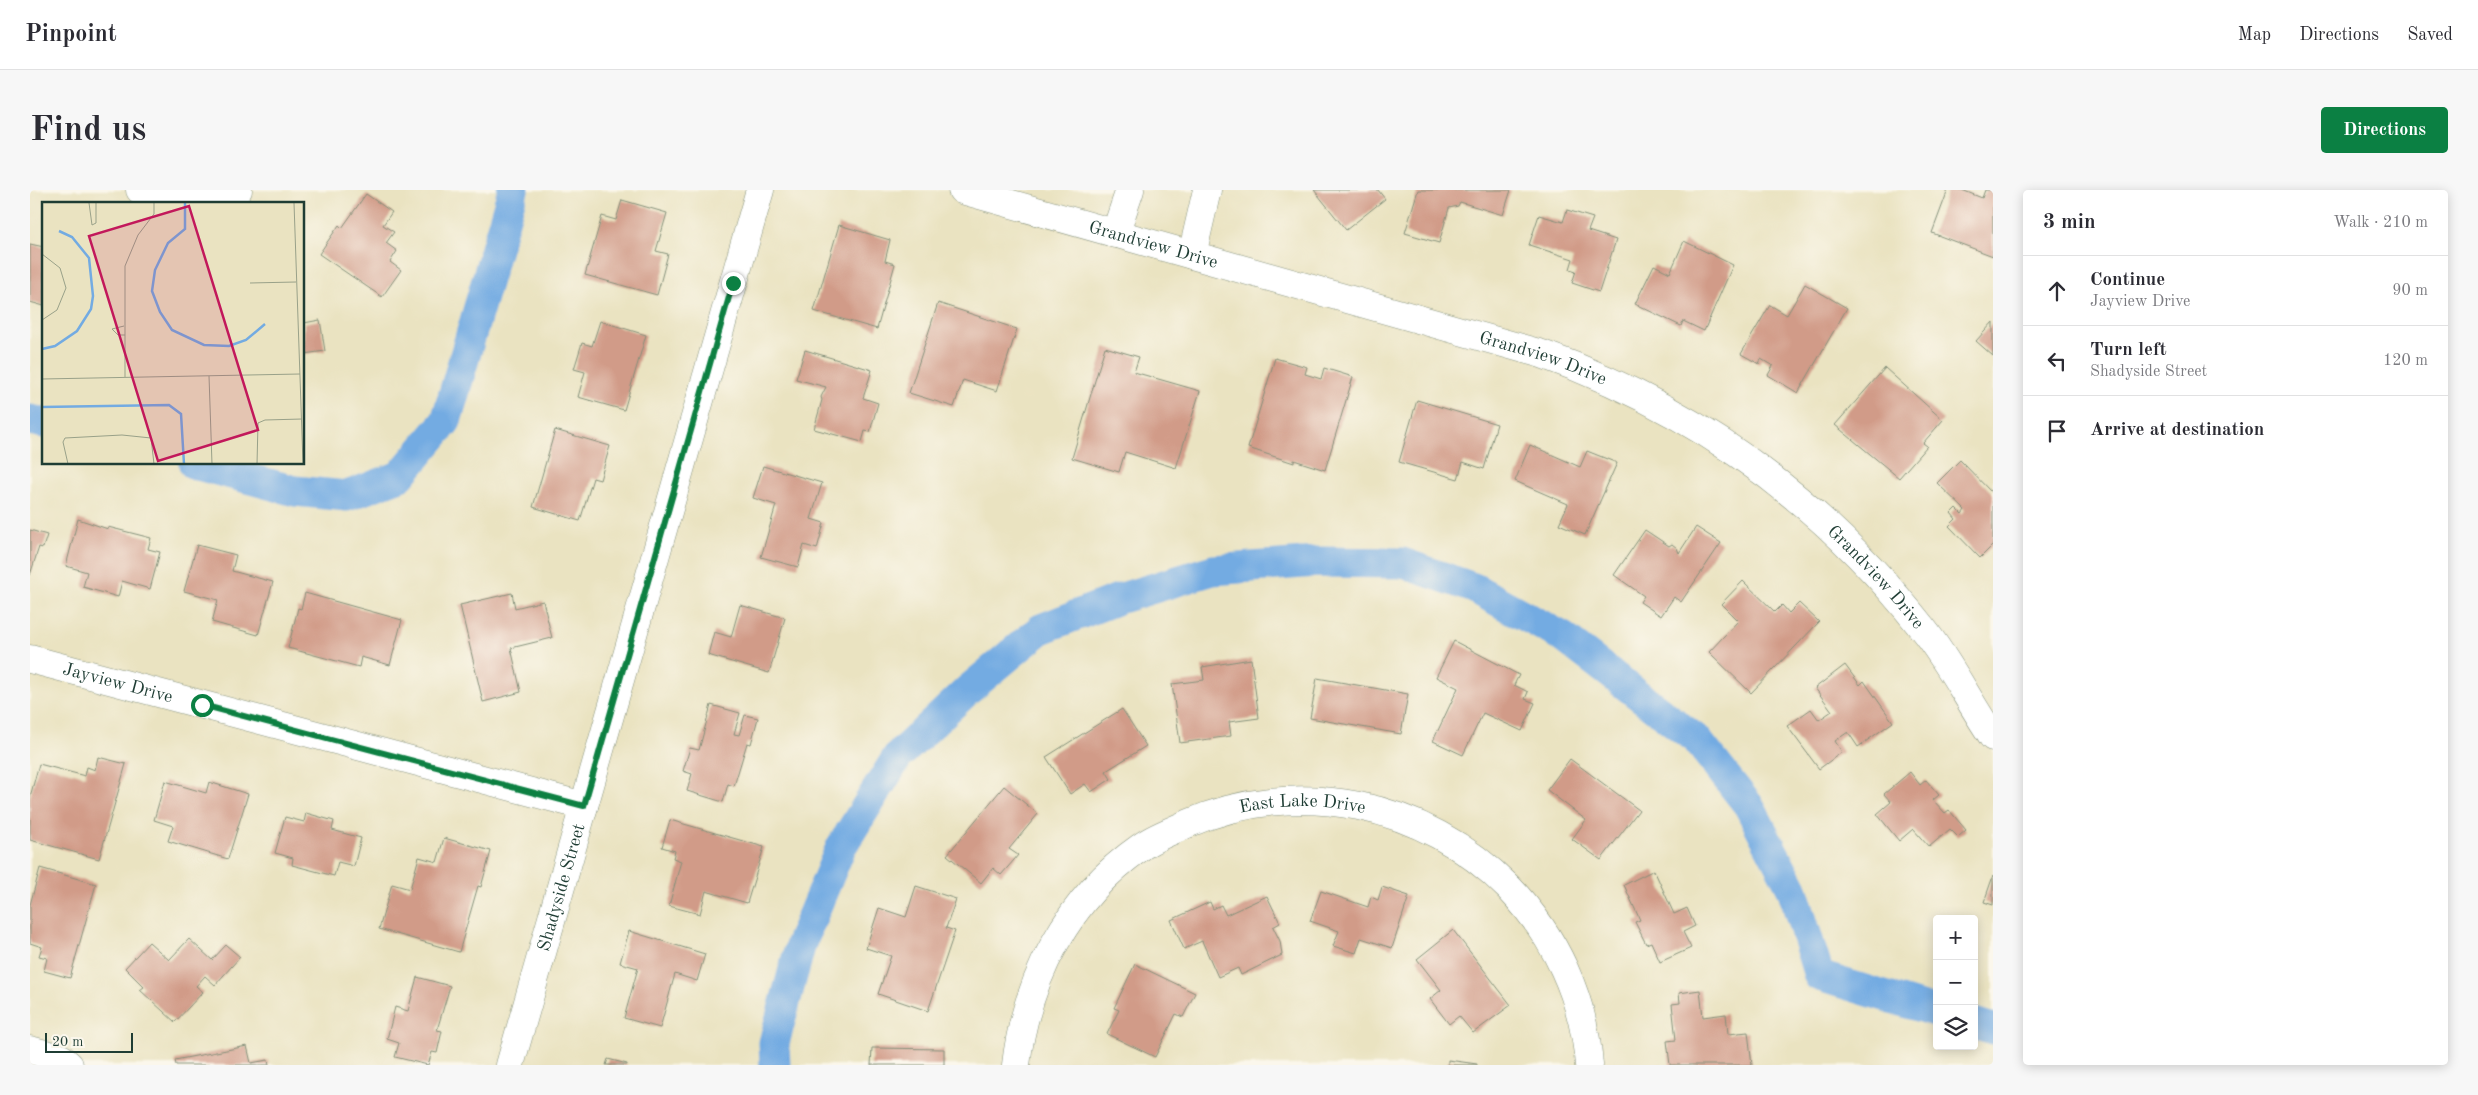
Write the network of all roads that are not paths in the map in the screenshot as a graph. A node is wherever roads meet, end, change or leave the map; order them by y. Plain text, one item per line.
1 (140, 190) edge
2 (238, 190) edge
3 (760, 190) edge
4 (962, 190) edge
5 (1130, 190) edge
6 (1207, 190) edge
7 (191, 202) edge
8 (207, 202) edge
9 (1115, 234) junction
10 (1192, 255) junction
11 (30, 659) edge
12 (1993, 737) edge
13 (584, 806) junction
14 (30, 1050) edge
15 (69, 1065) edge
16 (510, 1065) edge
17 (1016, 1065) edge
18 (1589, 1065) edge

1 - 7 street
2 - 8 street
3 - 13 street, Shadyside Street
4 - 9 street, Grandview Drive
5 - 9 street
6 - 10 street
9 - 10 street, Grandview Drive
10 - 12 street, Grandview Drive
11 - 13 street, Jayview Drive
13 - 16 street, Shadyside Street
14 - 15 street
17 - 18 street, East Lake Drive

